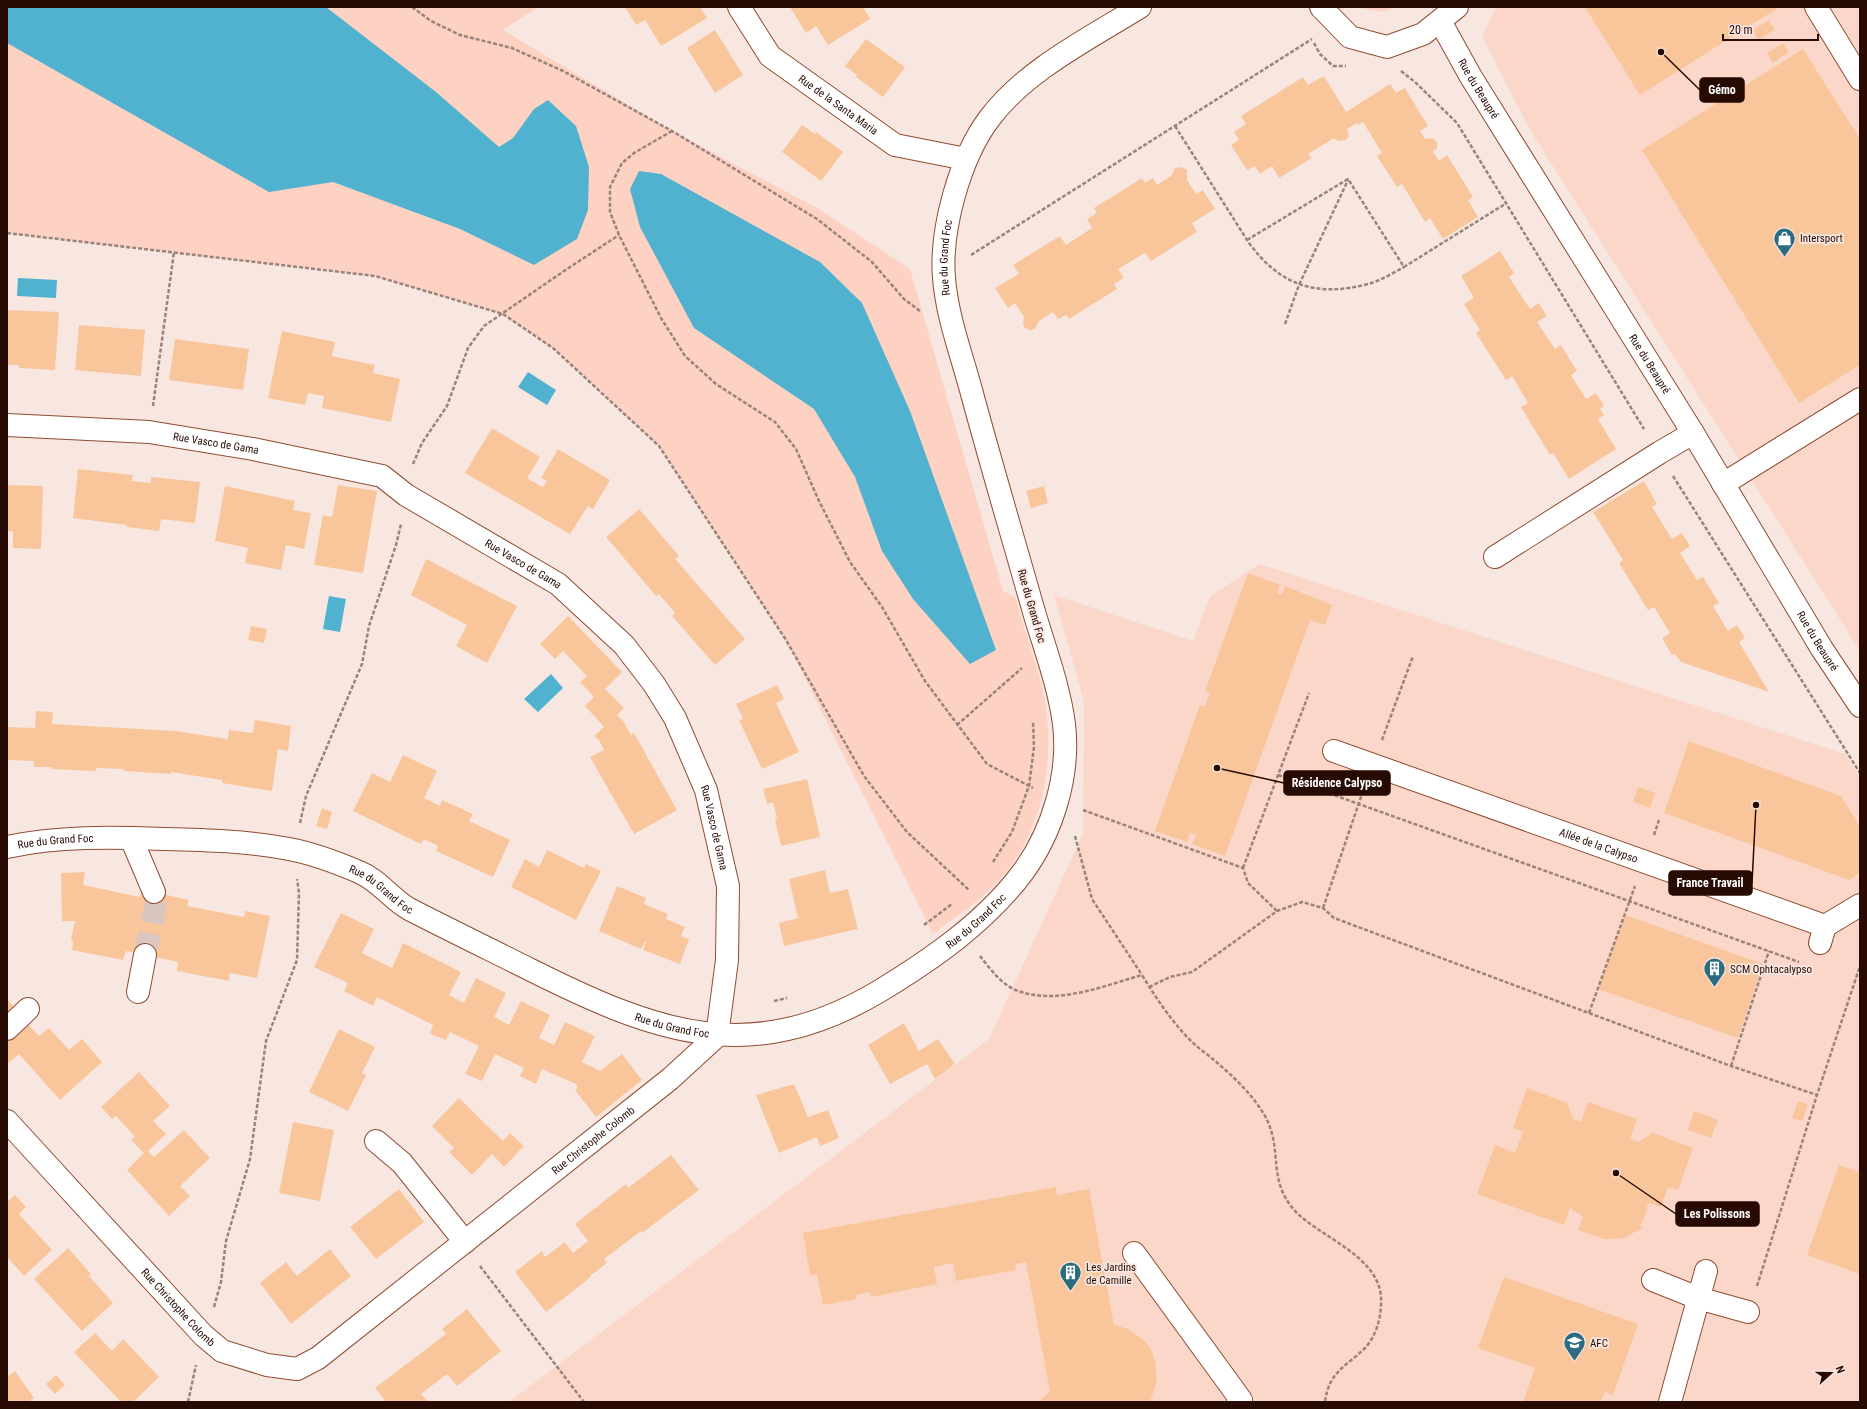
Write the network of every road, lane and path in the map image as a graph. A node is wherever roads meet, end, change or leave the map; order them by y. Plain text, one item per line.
1 (412, 7) edge
2 (739, 7) edge
3 (1140, 7) edge
4 (1321, 7) edge
5 (1457, 7) edge
6 (1816, 7) edge
7 (1440, 21) junction
8 (1309, 33) dead end
9 (1312, 39) junction
10 (1347, 66) dead end
11 (1398, 68) dead end
12 (1860, 79) edge
13 (1175, 126) junction
14 (672, 131) junction
15 (966, 159) junction
16 (1348, 179) junction
17 (1505, 204) junction
18 (7, 233) edge
19 (619, 235) junction
20 (1247, 240) junction
21 (174, 252) junction
22 (1404, 267) junction
23 (943, 273) junction
24 (1299, 285) junction
25 (947, 303) junction
26 (919, 311) junction
27 (504, 314) junction
28 (922, 318) dead end
29 (1285, 324) dead end
30 (1860, 399) edge
31 (7, 425) edge
32 (149, 432) junction
33 (1693, 433) junction
34 (1659, 452) junction
35 (1723, 484) junction
36 (406, 495) junction
37 (1495, 557) dead end
38 (1020, 660) dead end
39 (1022, 668) junction
40 (1024, 675) dead end
41 (1309, 693) dead end
42 (1860, 706) edge
43 (1033, 717) dead end
44 (957, 725) junction
45 (1334, 751) dead end
46 (1860, 773) edge
47 (1278, 775) junction
48 (1028, 786) junction
49 (1057, 798) junction
50 (1659, 820) dead end
51 (1073, 829) dead end
52 (132, 838) junction
53 (7, 847) edge
54 (293, 849) junction
55 (1644, 862) junction
56 (991, 864) dead end
57 (1243, 868) junction
58 (974, 885) dead end
59 (969, 890) junction
60 (154, 892) tunnel mouth
61 (963, 894) dead end
62 (958, 899) dead end
63 (1629, 902) junction
64 (1860, 905) edge
65 (1278, 910) junction
66 (922, 927) dead end
67 (1769, 951) junction
68 (145, 955) tunnel mouth
69 (1804, 964) dead end
70 (1860, 966) edge
71 (988, 967) dead end
72 (1142, 975) junction
73 (1149, 987) junction
74 (138, 992) dead end
75 (791, 997) dead end
76 (769, 1002) dead end
77 (28, 1009) dead end
78 (1589, 1013) junction
79 (7, 1028) edge
80 (717, 1036) junction
81 (1731, 1066) junction
82 (1817, 1095) junction
83 (7, 1120) edge
84 (376, 1141) dead end
85 (465, 1242) junction
86 (1134, 1253) dead end
87 (1706, 1271) dead end
88 (1653, 1280) dead end
89 (1698, 1298) junction
90 (1748, 1312) joint
91 (203, 1335) junction
92 (188, 1402) edge
93 (584, 1402) edge
94 (1238, 1402) edge
95 (1325, 1402) edge
96 (1670, 1402) edge

1 - 14 path
2 - 15 street, Rue de la Santa Maria
3 - 15 street, Rue du Grand Foc
4 - 7 street
5 - 7 street
6 - 12 street
7 - 33 street, Rue du Beaupré
8 - 9 path
9 - 10 path
9 - 13 path
11 - 17 path
13 - 20 path
13 - 23 path
14 - 19 path
14 - 26 path
15 - 23 street, Rue du Grand Foc
16 - 20 path
16 - 22 path
16 - 24 path
17 - 22 path
17 - 34 path
18 - 21 path
19 - 27 path
19 - 44 path
20 - 24 path
21 - 27 path
21 - 32 path
22 - 24 path
23 - 25 street, Rue du Grand Foc
24 - 29 path
25 - 26 path
25 - 49 street, Rue du Grand Foc
26 - 28 path
27 - 36 path
27 - 59 path
30 - 35 street
31 - 32 street, Rue Vasco de Gama
32 - 36 street, Rue Vasco de Gama
33 - 34 street
33 - 35 street, Rue du Beaupré
34 - 37 street
34 - 46 path
35 - 42 street, Rue du Beaupré
36 - 54 path
36 - 80 street, Rue Vasco de Gama
38 - 39 path
39 - 40 path
39 - 44 path
41 - 47 path
43 - 48 path
44 - 48 path
45 - 55 street, Allée de la Calypso
47 - 57 path
47 - 63 path
48 - 49 path
48 - 56 path
49 - 57 path
49 - 80 street, Rue du Grand Foc
50 - 55 path
51 - 72 path
52 - 53 street, Rue du Grand Foc
52 - 54 street, Rue du Grand Foc
52 - 60 street
54 - 80 street, Rue du Grand Foc
54 - 91 path
55 - 63 path
55 - 64 street, Allée de la Calypso
57 - 65 path
58 - 59 path
59 - 61 path
62 - 66 path
63 - 67 path
63 - 78 path
65 - 73 path
65 - 78 path
67 - 69 path
67 - 81 path
68 - 74 street
70 - 82 path
71 - 72 path
72 - 73 path
73 - 95 path
75 - 76 path
77 - 79 street
78 - 81 path
80 - 85 street, Rue Christophe Colomb
81 - 82 path
82 - 90 path
83 - 91 street, Rue Christophe Colomb
84 - 85 street
85 - 91 street, Rue Christophe Colomb
85 - 93 path
86 - 94 street
87 - 89 street
88 - 89 street
89 - 90 street
89 - 96 street
91 - 92 path

